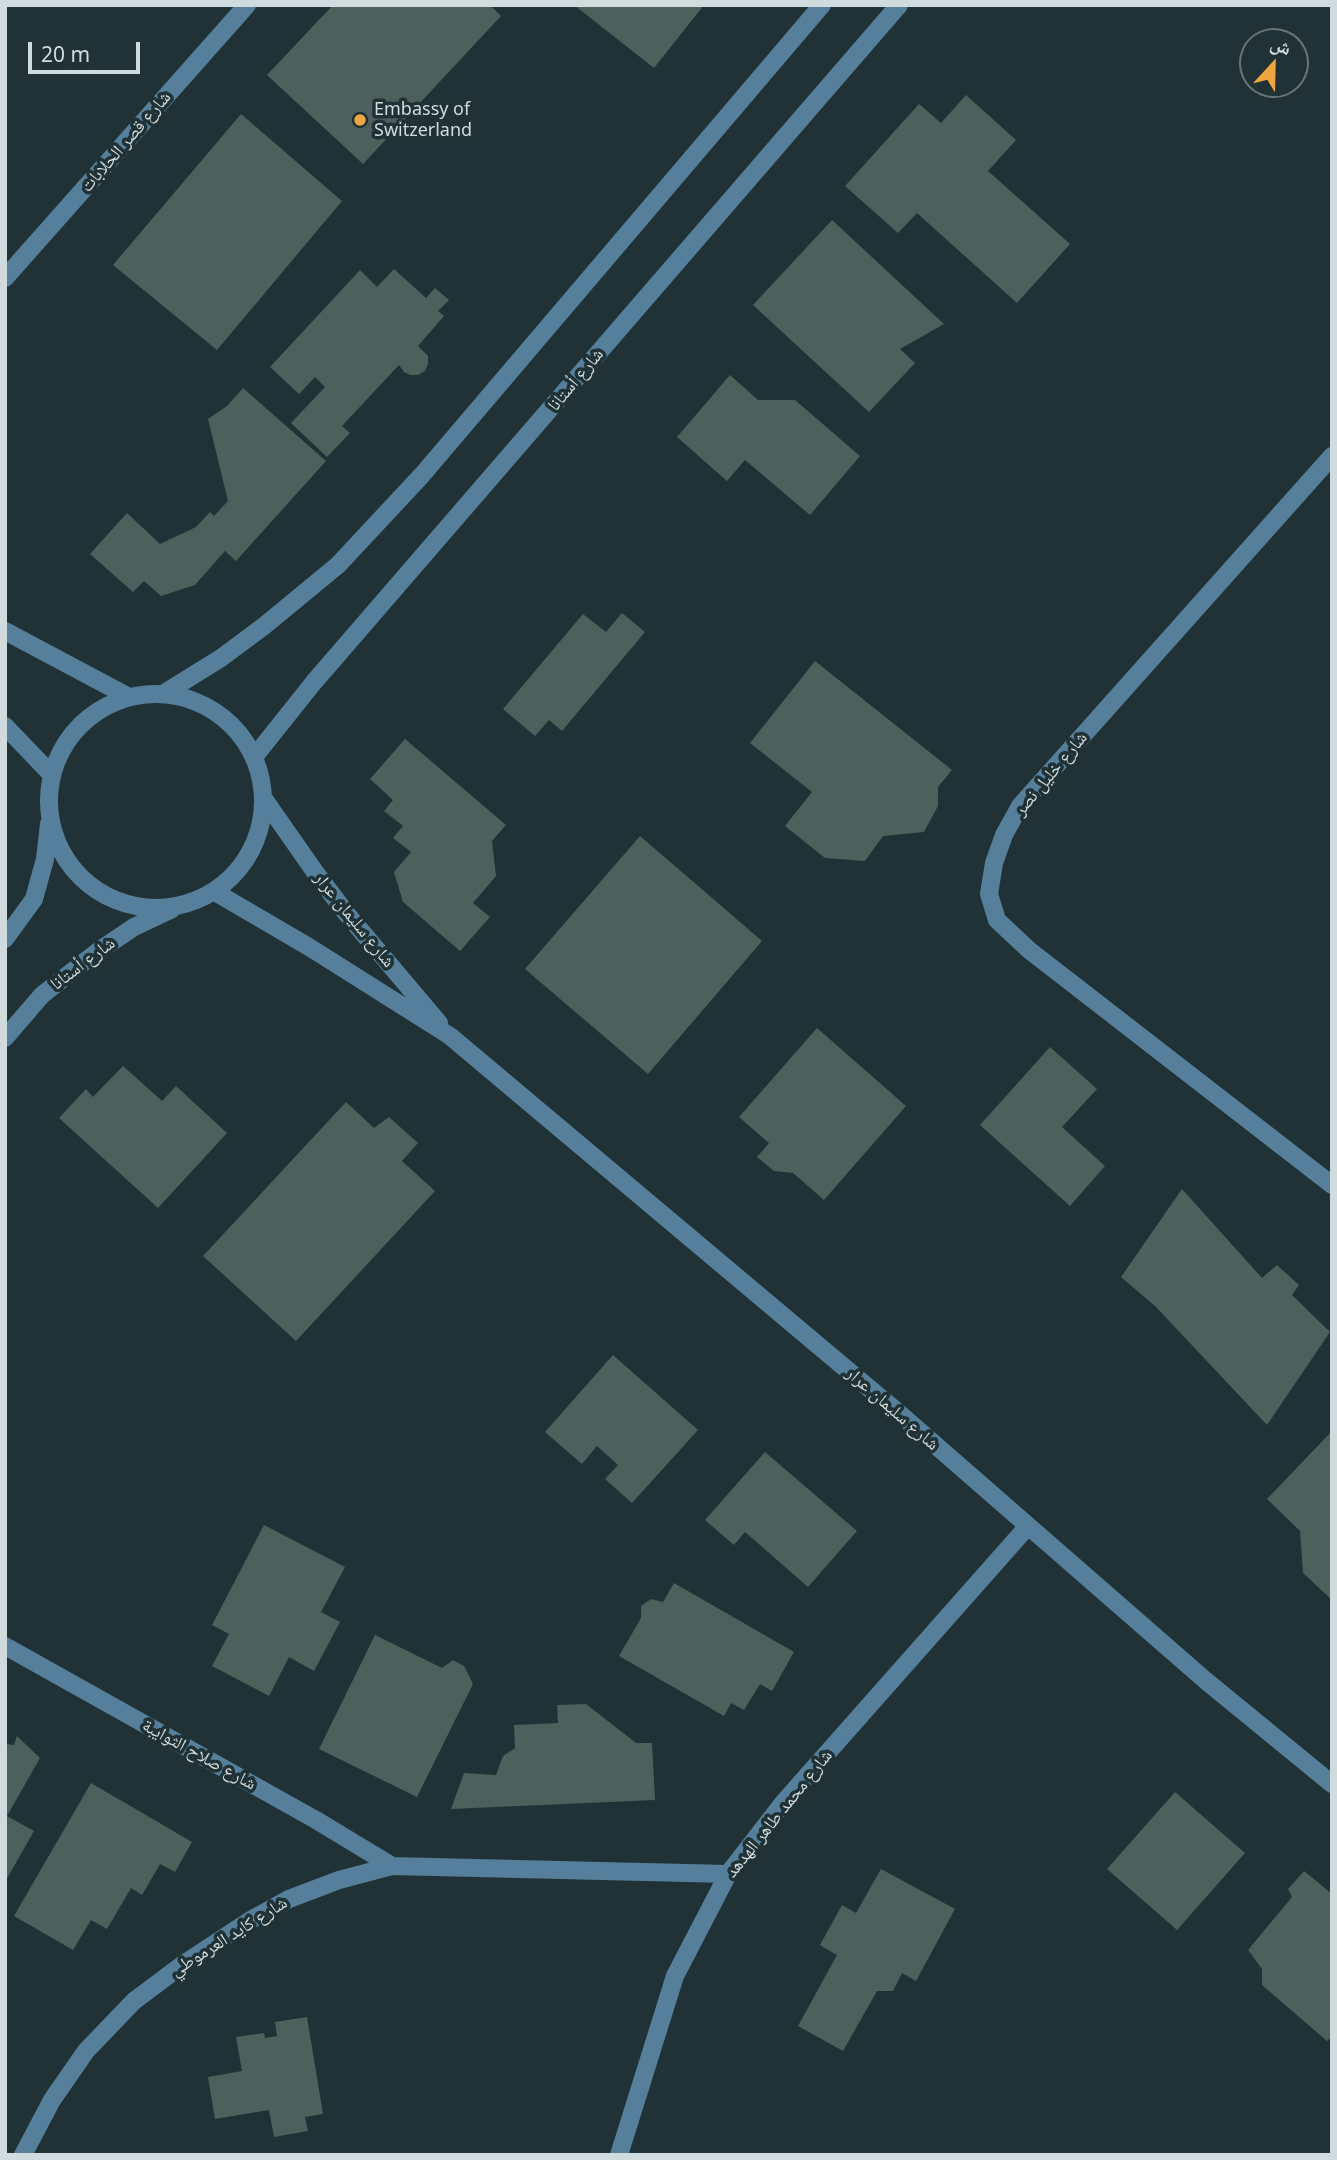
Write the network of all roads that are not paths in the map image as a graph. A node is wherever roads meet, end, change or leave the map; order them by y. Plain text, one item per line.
1 (247, 5) edge
2 (822, 5) edge
3 (899, 5) edge
4 (5, 278) edge
5 (1332, 456) edge
6 (5, 631) edge
7 (163, 694) junction
8 (129, 697) junction
9 (5, 726) edge
10 (255, 756) junction
11 (51, 774) junction
12 (264, 799) junction
13 (49, 817) junction
14 (215, 892) junction
15 (174, 908) junction
16 (5, 939) edge
17 (450, 1036) junction
18 (5, 1038) edge
19 (1332, 1185) edge
20 (1028, 1526) junction
21 (5, 1646) edge
22 (1332, 1784) edge
23 (391, 1866) junction
24 (728, 1874) junction
25 (23, 2155) edge
26 (619, 2155) edge

1 - 4 street, شارع قصر الحلابات
2 - 7 street
3 - 10 street, شارع أستانا
5 - 19 street, شارع خليل نصر
6 - 8 street
7 - 8 street
7 - 10 street
8 - 11 street
9 - 11 street
10 - 12 street
11 - 13 street
12 - 14 street
12 - 17 street, شارع سليمان عرار
13 - 15 street
13 - 16 street
14 - 15 street
14 - 17 street, شارع سليمان عرار
15 - 18 street, شارع أستانا
17 - 20 street, شارع سليمان عرار
20 - 22 street, شارع سليمان عرار
20 - 24 street, شارع محمد طاهر الهدهد
21 - 23 street, شارع صلاح الثوايبة
23 - 24 street, شارع كايد العرموطي
23 - 25 street, شارع كايد العرموطي
24 - 26 street, شارع محمد طاهر الهدهد

